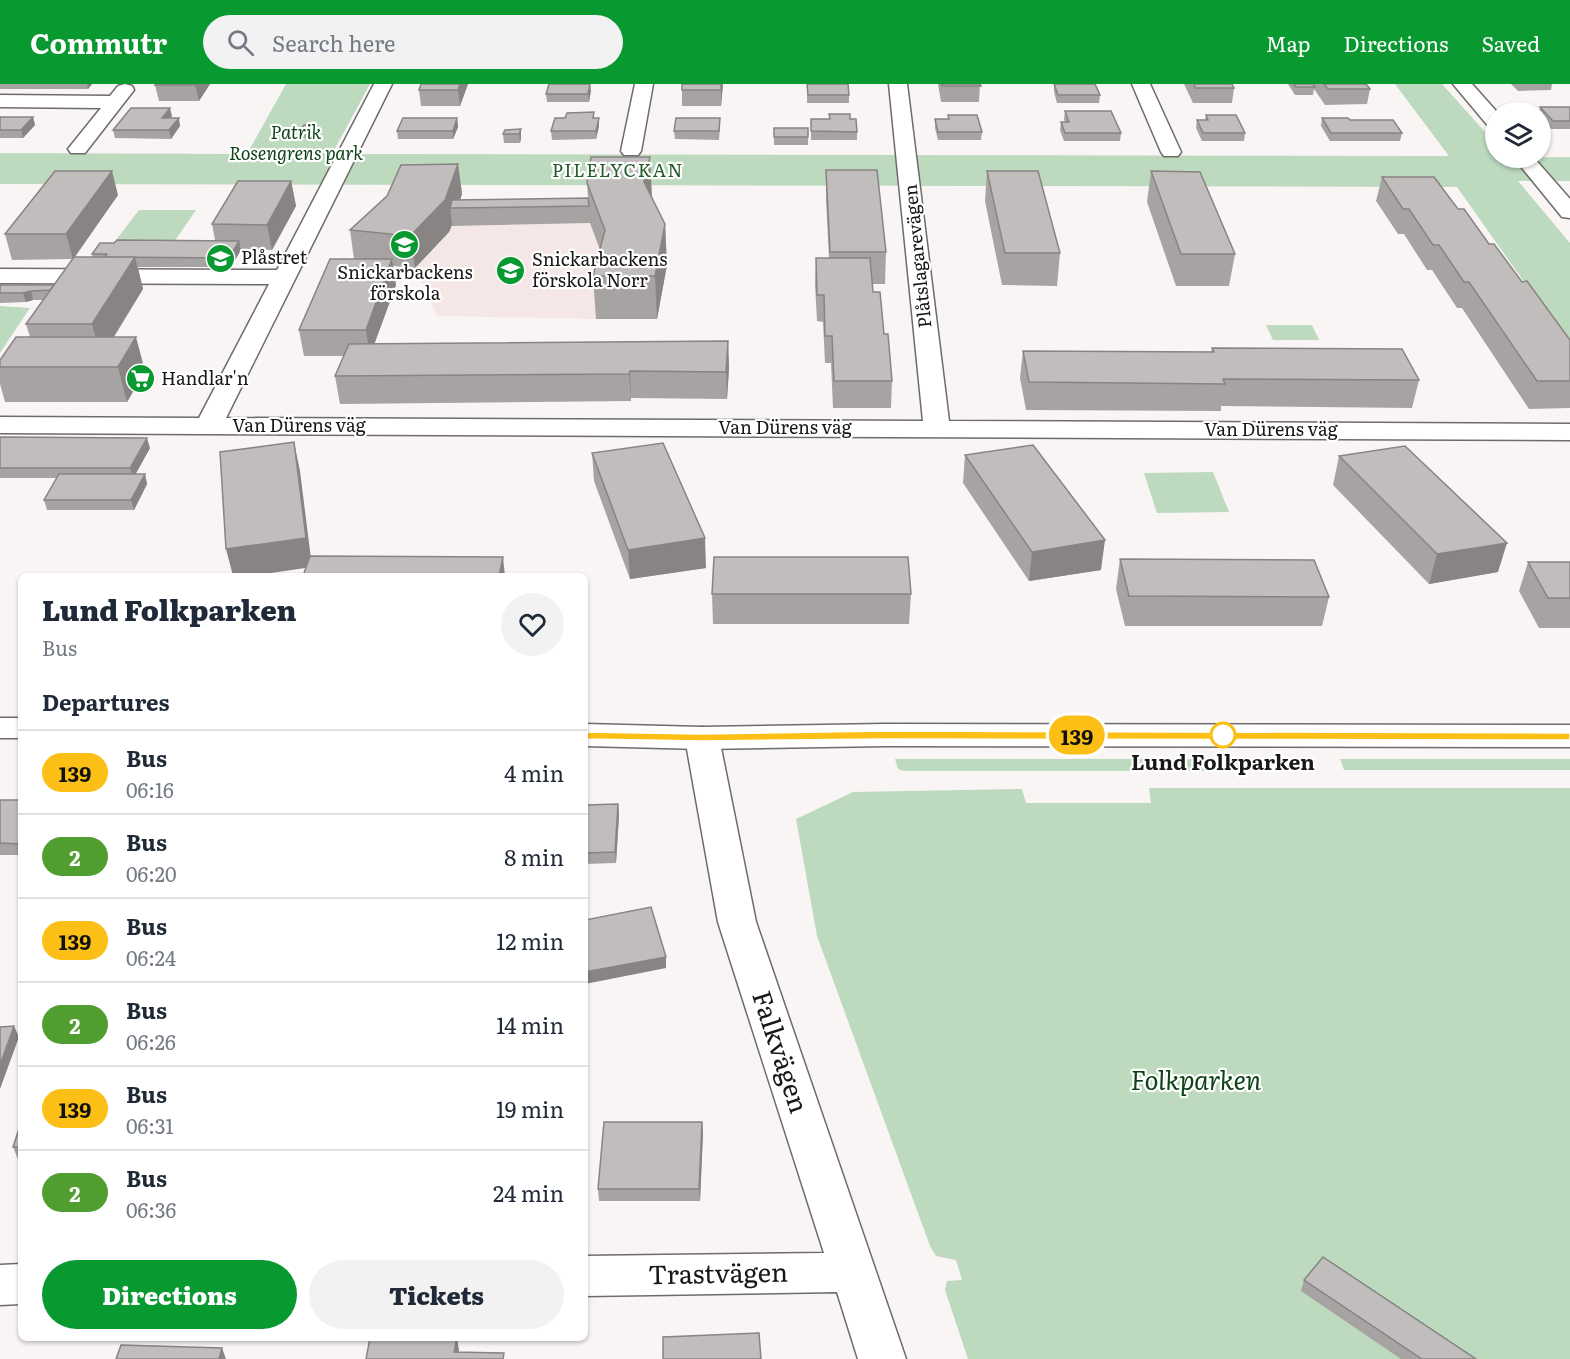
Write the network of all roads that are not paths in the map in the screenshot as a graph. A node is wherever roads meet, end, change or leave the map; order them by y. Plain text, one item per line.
1 (129, 84) edge
2 (383, 84) edge
3 (644, 84) edge
4 (898, 84) edge
5 (1142, 84) edge
6 (1462, 84) edge
7 (0, 101) edge
8 (116, 102) junction
9 (1485, 110) edge
10 (78, 149) dead end
11 (631, 151) dead end
12 (1171, 152) dead end
13 (1533, 168) edge
14 (1570, 212) edge
15 (0, 276) edge
16 (284, 277) junction
17 (0, 425) edge
18 (209, 425) junction
19 (936, 429) junction
20 (1570, 432) edge
21 (0, 728) edge
22 (18, 728) edge
23 (588, 735) edge
24 (1570, 736) edge
25 (702, 738) junction
26 (852, 1272) junction
27 (588, 1276) edge
28 (18, 1284) edge
29 (0, 1285) edge
30 (882, 1359) edge

1 - 8 street
2 - 16 street
3 - 11 street
4 - 19 street, Plåtslagarevägen
5 - 12 street
6 - 9 street
7 - 8 street
8 - 10 street
13 - 14 street
15 - 16 street
16 - 18 street
17 - 18 street, Van Dürens väg
18 - 19 street, Van Dürens väg
19 - 20 street, Van Dürens väg
21 - 22 street
23 - 25 street
24 - 25 street
25 - 26 street, Falkvägen
26 - 27 street, Trastvägen
26 - 30 street, Falkvägen
28 - 29 street

